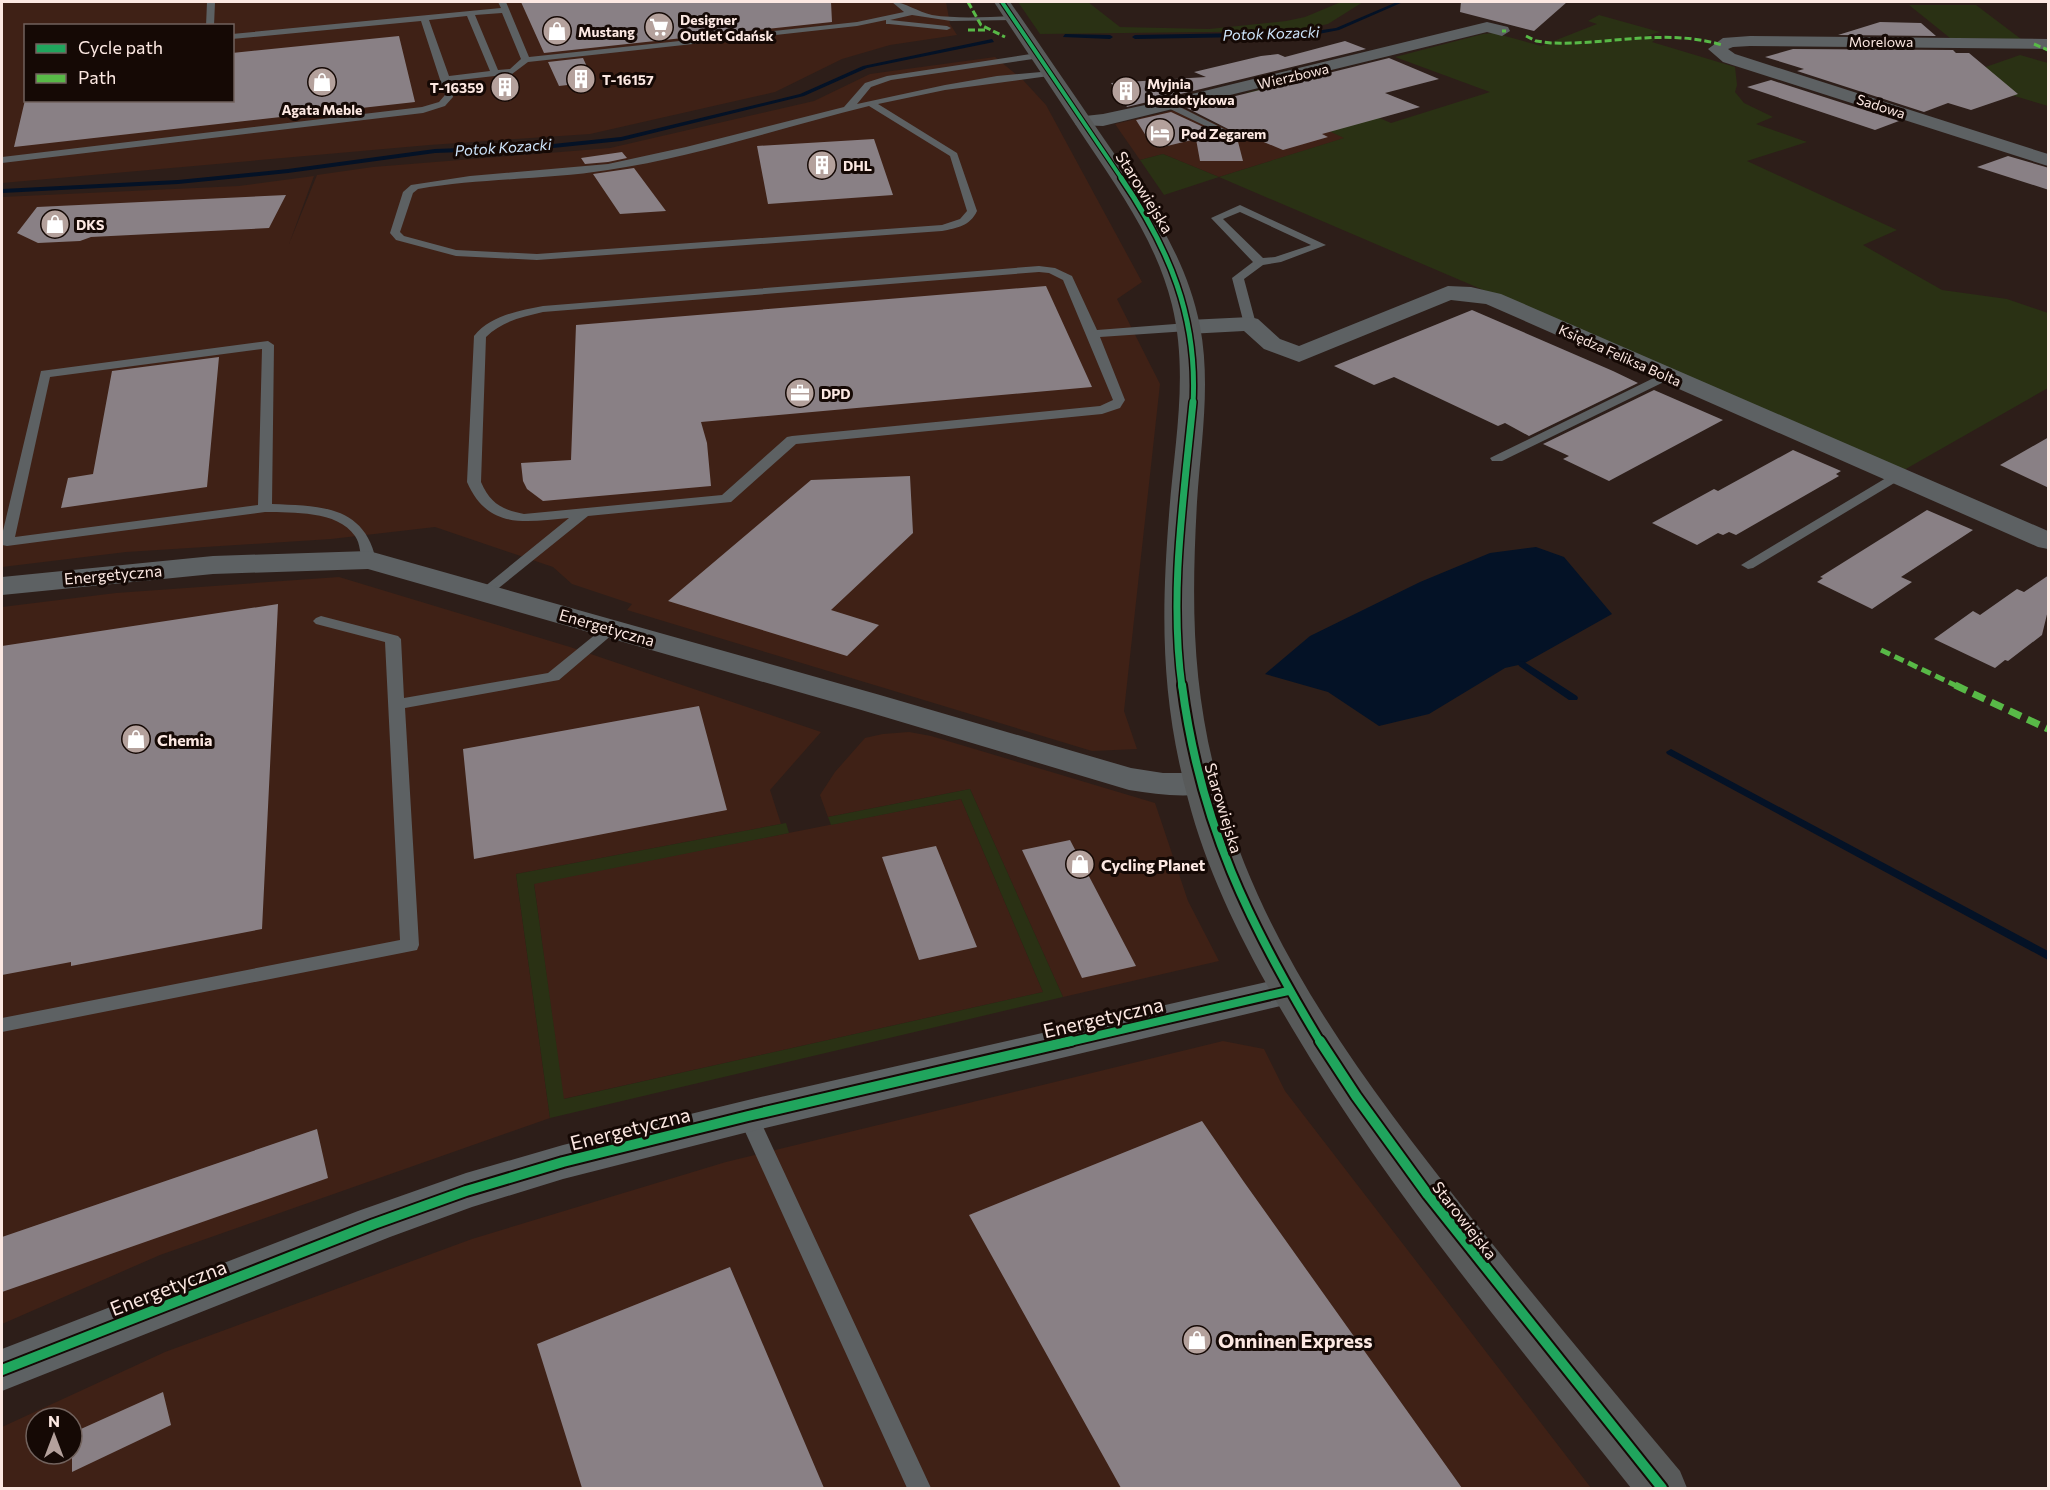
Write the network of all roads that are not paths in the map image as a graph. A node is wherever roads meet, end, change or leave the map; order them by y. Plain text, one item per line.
1 (211, 2) edge
2 (896, 2) edge
3 (1002, 2) edge
4 (504, 6) edge
5 (914, 12) junction
6 (470, 13) junction
7 (424, 18) junction
8 (1013, 18) junction
9 (882, 21) junction
10 (210, 24) edge
11 (968, 30) dead end
12 (1502, 31) dead end
13 (234, 37) edge
14 (2049, 44) edge
15 (1033, 49) junction
16 (1716, 49) joint
17 (526, 60) junction
18 (495, 73) junction
19 (1049, 73) junction
20 (446, 79) junction
21 (870, 103) junction
22 (1170, 105) junction
23 (847, 109) junction
24 (1083, 121) junction
25 (1227, 133) dead end
26 (2, 160) edge
27 (2049, 160) edge
28 (1260, 262) junction
29 (1250, 324) junction
30 (1188, 327) junction
31 (1093, 334) junction
32 (1668, 375) junction
33 (1497, 458) dead end
34 (1896, 477) junction
35 (265, 508) junction
36 (585, 512) junction
37 (2049, 541) edge
38 (369, 560) junction
39 (1748, 565) dead end
40 (2, 586) edge
41 (485, 592) junction
42 (321, 621) dead end
43 (612, 628) junction
44 (397, 704) junction
45 (1201, 784) junction
46 (1288, 991) junction
47 (2, 1025) edge
48 (748, 1116) junction
49 (2, 1370) edge
50 (919, 1488) edge
51 (1662, 1488) edge

1 - 10 lane
2 - 5 lane
3 - 8 street, Starowiejska
4 - 6 lane
4 - 17 lane
5 - 8 lane
5 - 9 lane
6 - 7 lane
6 - 18 lane
7 - 13 lane
7 - 20 lane
8 - 15 street, Starowiejska
9 - 11 lane
9 - 17 lane
12 - 22 street, Wierzbowa
14 - 16 street, Morelowa
15 - 19 street, Starowiejska
15 - 23 lane
16 - 27 street, Sadowa
17 - 18 lane
18 - 20 lane
19 - 21 lane
19 - 24 street, Starowiejska
20 - 26 lane
21 - 23 lane
21 - 23 lane
22 - 24 street, Wierzbowa
22 - 25 lane
24 - 30 street, Starowiejska
28 - 28 lane
28 - 29 lane
29 - 30 street
29 - 32 street, Księdza Feliksa Bolta
30 - 31 lane
30 - 45 street, Starowiejska
31 - 36 lane
31 - 36 lane
32 - 33 lane
32 - 34 street, Księdza Feliksa Bolta
34 - 37 street, Księdza Feliksa Bolta
34 - 39 lane
35 - 35 lane
35 - 38 lane
36 - 41 lane
38 - 40 street, Energetyczna
38 - 41 street, Energetyczna
41 - 43 street, Energetyczna
42 - 44 lane
43 - 44 lane
43 - 45 street, Energetyczna
44 - 47 lane
45 - 46 street, Starowiejska
46 - 48 street, Energetyczna
46 - 51 street, Starowiejska
48 - 49 street, Energetyczna
48 - 50 lane

